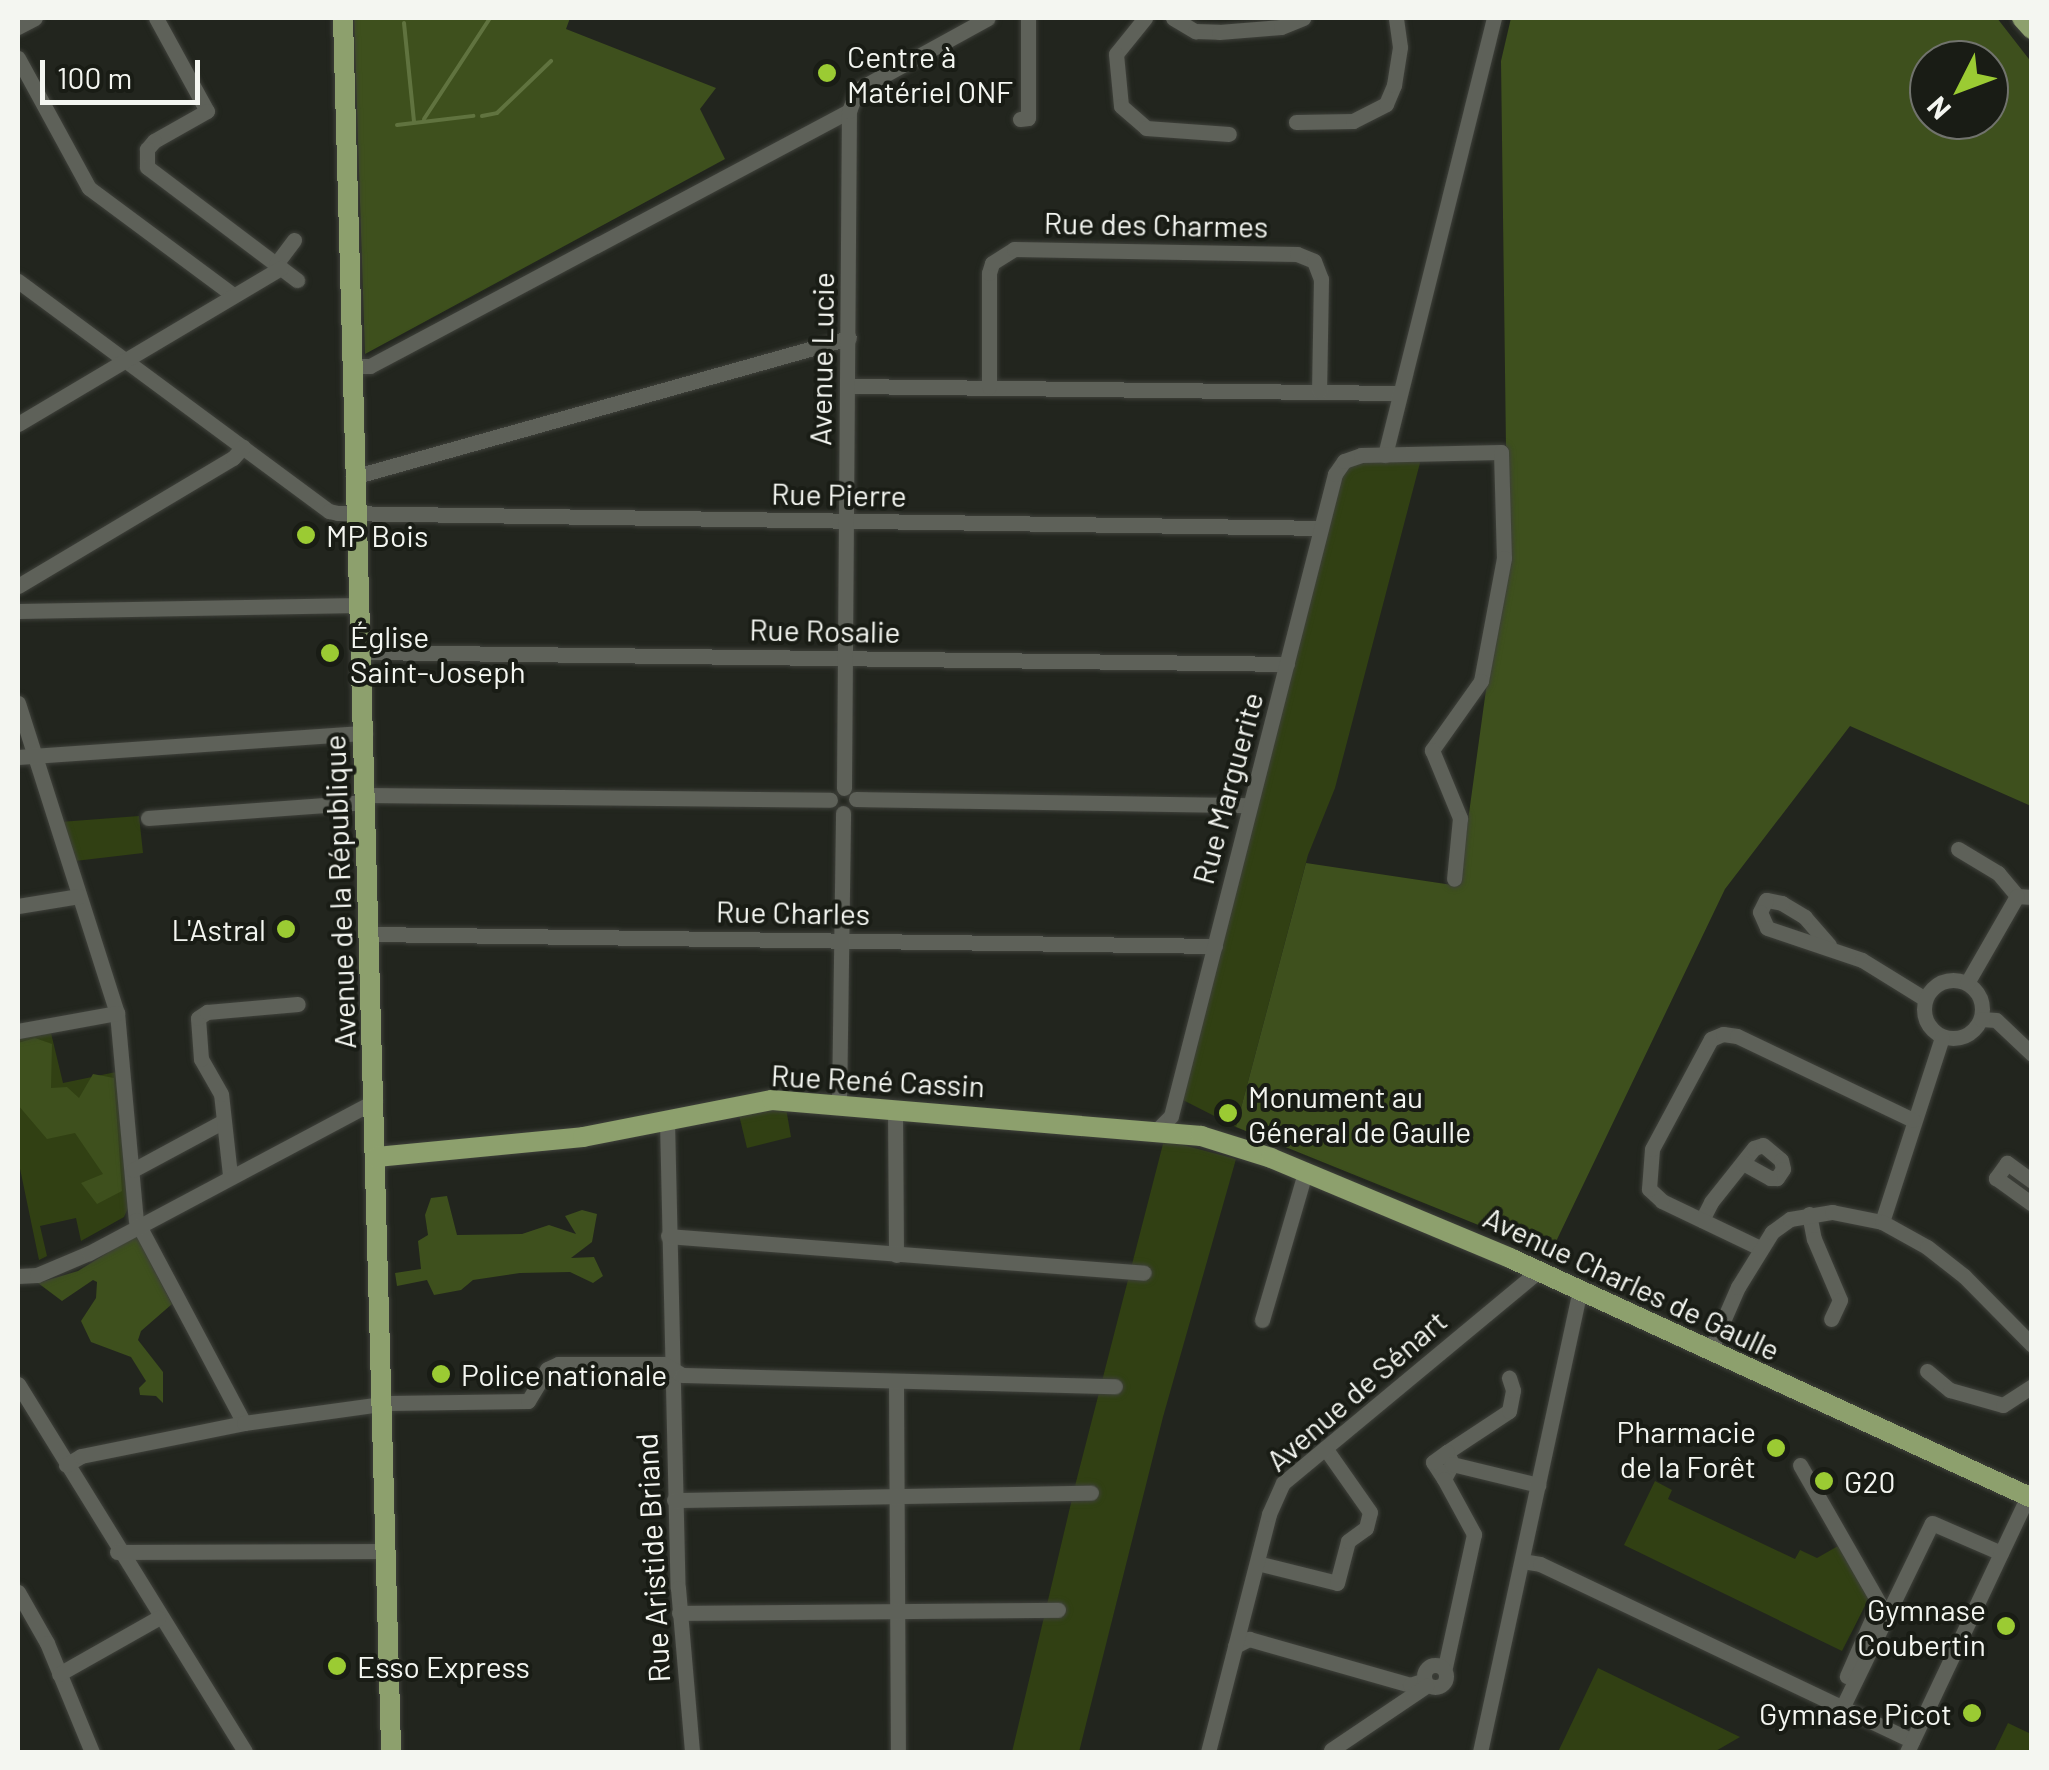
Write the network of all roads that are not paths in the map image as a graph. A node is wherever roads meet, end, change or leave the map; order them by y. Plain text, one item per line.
1 (36, 18) edge
2 (156, 18) edge
3 (988, 18) edge
4 (1028, 18) edge
5 (1145, 18) edge
6 (1173, 18) edge
7 (1304, 18) edge
8 (1396, 18) edge
9 (1494, 18) edge
10 (2022, 18) edge
11 (342, 24) edge
12 (18, 27) edge
13 (2032, 30) edge
14 (18, 58) edge
15 (849, 111) junction
16 (1020, 119) dead end
17 (1296, 122) dead end
18 (1229, 134) dead end
19 (294, 240) dead end
20 (278, 266) junction
21 (297, 280) dead end
22 (18, 281) edge
23 (232, 294) junction
24 (849, 338) junction
25 (124, 360) junction
26 (350, 366) junction
27 (848, 386) junction
28 (989, 386) junction
29 (1319, 391) junction
30 (1398, 393) junction
31 (18, 424) edge
32 (243, 448) junction
33 (1385, 455) junction
34 (353, 477) junction
35 (357, 514) junction
36 (846, 521) junction
37 (1321, 528) junction
38 (18, 586) edge
39 (360, 605) junction
40 (18, 611) edge
41 (362, 652) junction
42 (845, 658) junction
43 (1287, 664) junction
44 (18, 703) edge
45 (365, 733) junction
46 (26, 756) edge
47 (850, 794) junction
48 (365, 798) junction
49 (830, 800) junction
50 (1250, 805) junction
51 (843, 813) junction
52 (148, 818) dead end
53 (1958, 849) dead end
54 (1454, 879) dead end
55 (79, 896) junction
56 (2024, 896) edge
57 (18, 906) edge
58 (370, 934) junction
59 (842, 940) junction
60 (1215, 946) junction
61 (1829, 946) dead end
62 (1967, 984) junction
63 (1926, 998) junction
64 (298, 1004) dead end
65 (117, 1013) junction
66 (1981, 1019) junction
67 (18, 1031) edge
68 (1942, 1037) junction
69 (2032, 1054) edge
70 (375, 1100) junction
71 (840, 1105) junction
72 (895, 1108) junction
73 (224, 1120) junction
74 (1913, 1120) junction
75 (666, 1121) junction
76 (1164, 1124) junction
77 (1201, 1136) joint
78 (376, 1157) junction
79 (1743, 1162) dead end
80 (133, 1170) junction
81 (1305, 1172) junction
82 (230, 1176) junction
83 (2032, 1182) edge
84 (2032, 1204) edge
85 (1809, 1214) junction
86 (1702, 1220) junction
87 (1882, 1222) junction
88 (139, 1225) junction
89 (668, 1236) junction
90 (1760, 1248) junction
91 (896, 1255) junction
92 (1538, 1271) junction
93 (1144, 1273) dead end
94 (18, 1276) edge
95 (1580, 1290) junction
96 (1832, 1319) dead end
97 (1262, 1320) dead end
98 (2030, 1339) edge
99 (1710, 1351) junction
100 (672, 1370) junction
101 (1927, 1371) dead end
102 (1509, 1378) dead end
103 (896, 1382) junction
104 (18, 1384) edge
105 (1115, 1386) dead end
106 (2032, 1386) edge
107 (381, 1405) junction
108 (244, 1423) junction
109 (1326, 1448) junction
110 (1450, 1458) junction
111 (1800, 1464) dead end
112 (66, 1465) junction
113 (1539, 1485) junction
114 (1091, 1493) dead end
115 (897, 1495) junction
116 (2030, 1497) edge
117 (674, 1500) junction
118 (386, 1551) junction
119 (117, 1552) junction
120 (2000, 1553) junction
121 (1522, 1562) junction
122 (1257, 1563) junction
123 (18, 1592) edge
124 (1058, 1610) dead end
125 (897, 1612) junction
126 (679, 1614) junction
127 (158, 1618) junction
128 (1235, 1646) junction
129 (59, 1674) junction
130 (1424, 1684) junction
131 (1839, 1704) junction
132 (1909, 1746) edge
133 (1331, 1750) dead end
134 (92, 1752) edge
135 (245, 1752) edge
136 (391, 1752) edge
137 (692, 1752) edge
138 (898, 1752) edge
139 (1208, 1752) edge
140 (1480, 1752) edge

1 - 12 street
2 - 20 street
3 - 15 street
4 - 16 street
5 - 18 street
6 - 7 street
8 - 17 street
9 - 30 street
10 - 13 main road
11 - 26 main road, Avenue de la République
14 - 23 street
15 - 24 street, Avenue Lucie
15 - 26 street
19 - 20 street
20 - 21 street
20 - 23 street
22 - 25 street, Rue Pierre
23 - 25 street
24 - 27 street, Avenue Lucie
24 - 34 street
25 - 31 street
25 - 32 street, Rue Pierre
26 - 34 main road, Avenue de la République
27 - 28 street
27 - 36 street, Avenue Lucie
28 - 29 street
28 - 29 street, Rue des Charmes
29 - 30 street
30 - 33 street
32 - 35 street, Rue Pierre
32 - 38 street
33 - 37 street, Rue Marguerite
33 - 54 street
34 - 35 main road, Avenue de la République
35 - 36 street, Rue Pierre
35 - 39 main road, Avenue de la République
36 - 37 street, Rue Pierre
36 - 42 street, Avenue Lucie
37 - 43 street, Rue Marguerite
39 - 40 street
39 - 41 main road, Avenue de la République
41 - 42 street, Rue Rosalie
41 - 45 main road, Avenue de la République
42 - 43 street, Rue Rosalie
42 - 47 street, Avenue Lucie
43 - 50 street, Rue Marguerite
44 - 46 street
45 - 46 street
45 - 48 main road, Avenue de la République
46 - 55 street
47 - 49 street
47 - 50 street
47 - 51 street
48 - 49 street
48 - 52 street
48 - 58 main road, Avenue de la République
49 - 51 street
50 - 60 street, Rue Marguerite
51 - 59 street
53 - 56 street
55 - 57 street
55 - 65 street
56 - 62 street
58 - 59 street, Rue Charles
58 - 70 main road, Avenue de la République
59 - 60 street, Rue Charles
59 - 71 street
60 - 76 street, Rue Marguerite
61 - 63 street
62 - 63 street
62 - 66 street
63 - 68 street
64 - 73 street
65 - 67 street
65 - 80 street
66 - 68 street
66 - 69 street
68 - 74 street
70 - 78 main road, Avenue de la République
70 - 82 street
71 - 72 main road, Rue René Cassin
71 - 75 main road, Rue René Cassin
72 - 76 main road, Rue René Cassin
72 - 91 street
73 - 80 street
73 - 82 street
74 - 86 street
74 - 87 street
75 - 78 main road, Rue René Cassin
75 - 89 street, Rue Aristide Briand
76 - 77 main road, Rue René Cassin
77 - 81 main road, Avenue Charles de Gaulle
78 - 107 main road, Avenue de la République
79 - 86 street
80 - 88 street
81 - 92 main road, Avenue Charles de Gaulle
81 - 97 street
82 - 88 street
83 - 84 street
85 - 87 street
85 - 90 street
85 - 96 street
86 - 90 street
87 - 98 street
88 - 94 street
88 - 108 street
89 - 91 street
89 - 100 street, Rue Aristide Briand
90 - 99 street
91 - 93 street
92 - 95 main road, Avenue Charles de Gaulle
92 - 109 street, Avenue de Sénart
95 - 99 main road, Avenue Charles de Gaulle
95 - 113 street
99 - 116 main road, Avenue Charles de Gaulle
100 - 103 street
100 - 107 street
100 - 117 street, Rue Aristide Briand
101 - 106 street
102 - 110 street
103 - 105 street
103 - 115 street
104 - 112 street
107 - 108 street
107 - 118 main road, Avenue de la République
108 - 112 street
109 - 122 street, Avenue de Sénart
109 - 122 street
110 - 113 street
110 - 130 street
111 - 131 street
112 - 119 street
113 - 121 street
114 - 115 street
115 - 117 street
115 - 125 street
116 - 120 street
117 - 126 street, Rue Aristide Briand
118 - 119 street
118 - 136 main road, Avenue de la République
119 - 127 street
120 - 131 street
120 - 132 street
121 - 131 street
121 - 140 street
122 - 128 street, Avenue de Sénart
123 - 129 street
124 - 125 street
125 - 126 street
125 - 138 street
126 - 137 street, Rue Aristide Briand
127 - 129 street
127 - 135 street
128 - 130 street
128 - 139 street, Avenue de Sénart
129 - 134 street
130 - 133 street
131 - 132 street

